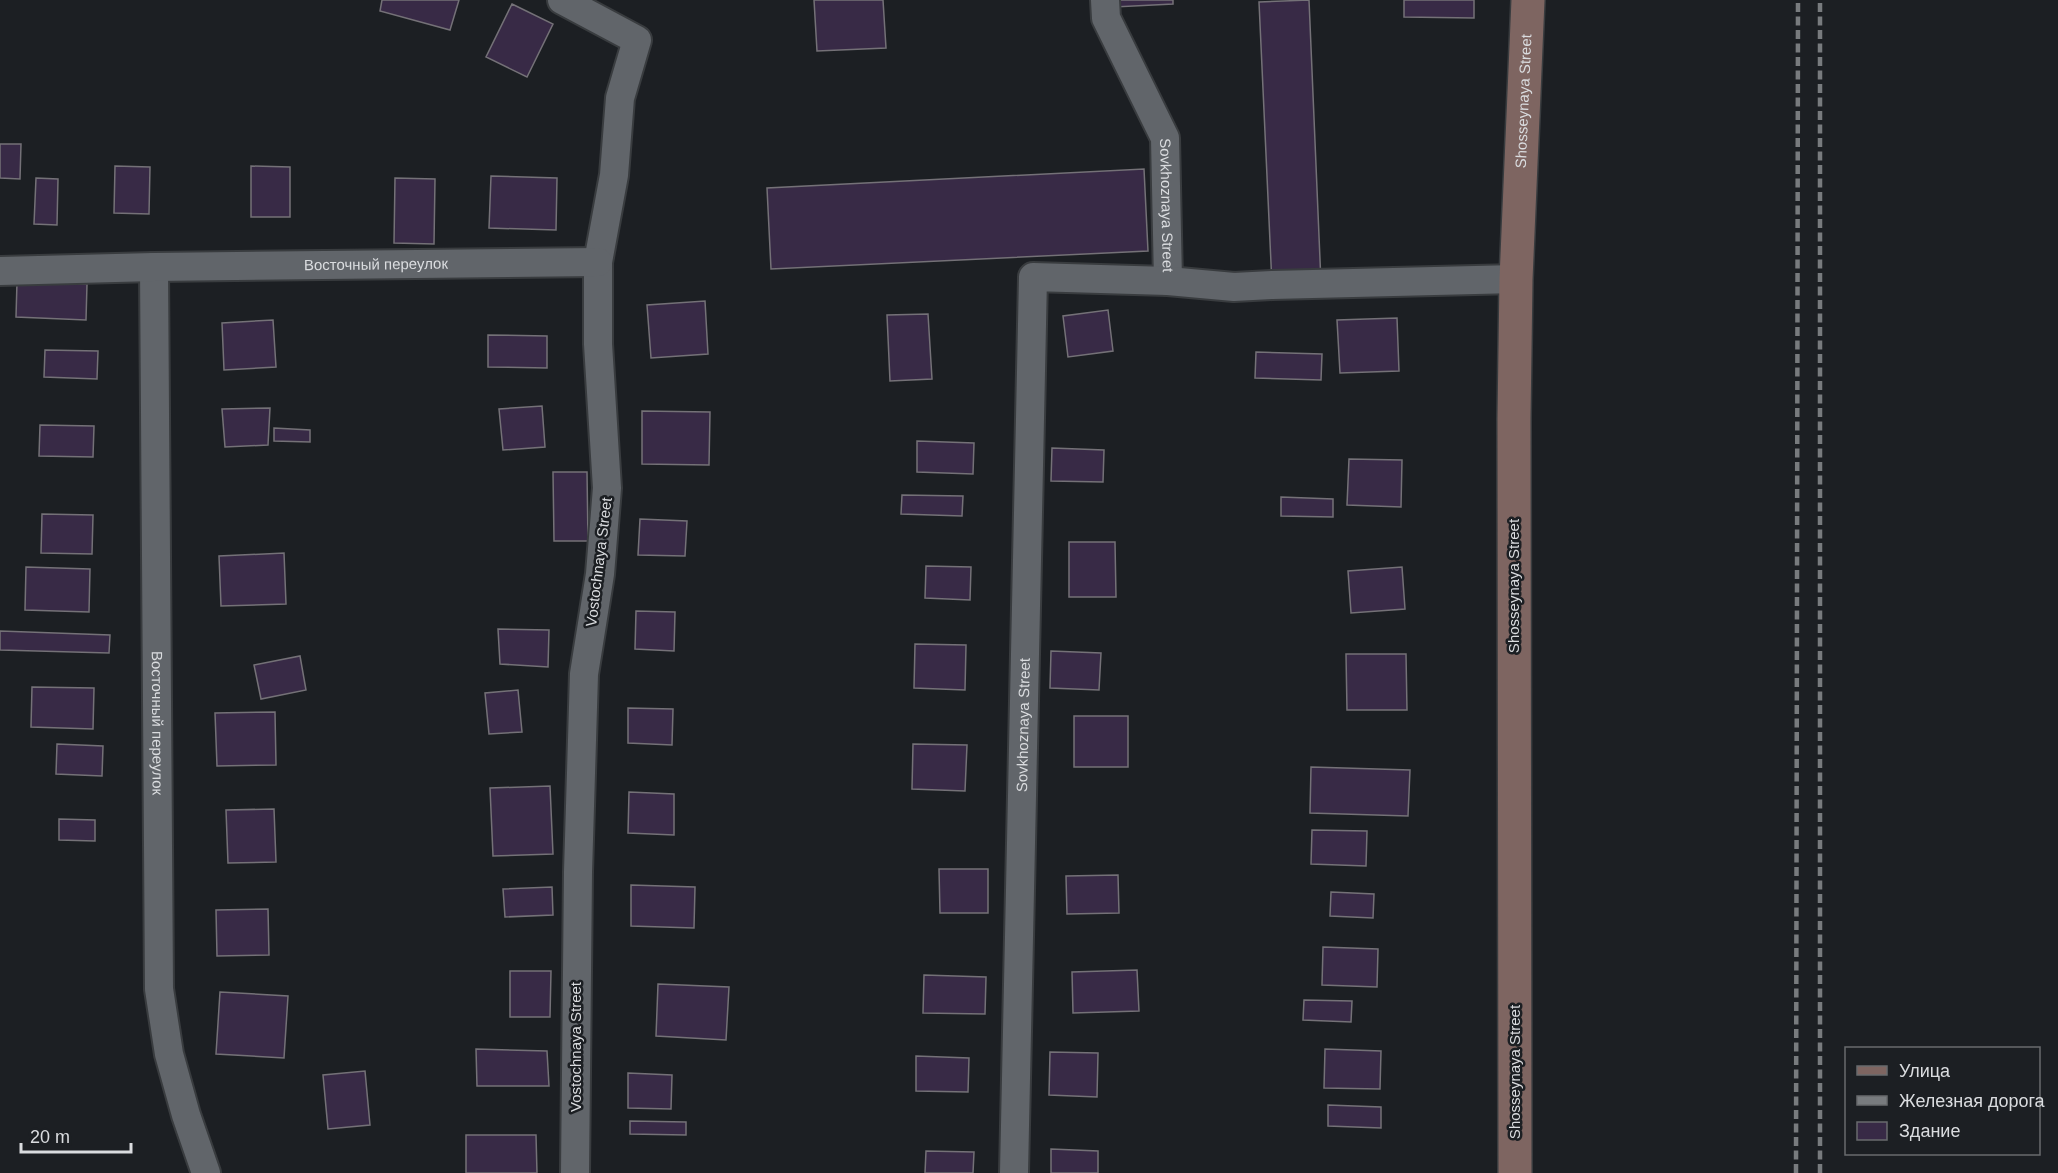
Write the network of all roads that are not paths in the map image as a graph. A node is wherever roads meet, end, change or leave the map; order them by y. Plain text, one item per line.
1 (562, 0) edge
2 (1105, 0) edge
3 (1528, 0) edge
4 (598, 262) junction
5 (154, 267) junction
6 (0, 271) edge
7 (1516, 279) junction
8 (1168, 281) junction
9 (206, 1173) edge
10 (575, 1173) edge
11 (1014, 1173) edge
12 (1515, 1173) edge

1 - 4 street, Vostochnaya Street
2 - 8 street, Sovkhoznaya Street
3 - 7 street, Shosseynaya Street
4 - 5 street, Восточный переулок
4 - 10 street, Vostochnaya Street
5 - 6 street, Восточный переулок
5 - 9 street, Восточный переулок
7 - 8 street
7 - 12 street, Shosseynaya Street
8 - 11 street, Sovkhoznaya Street

